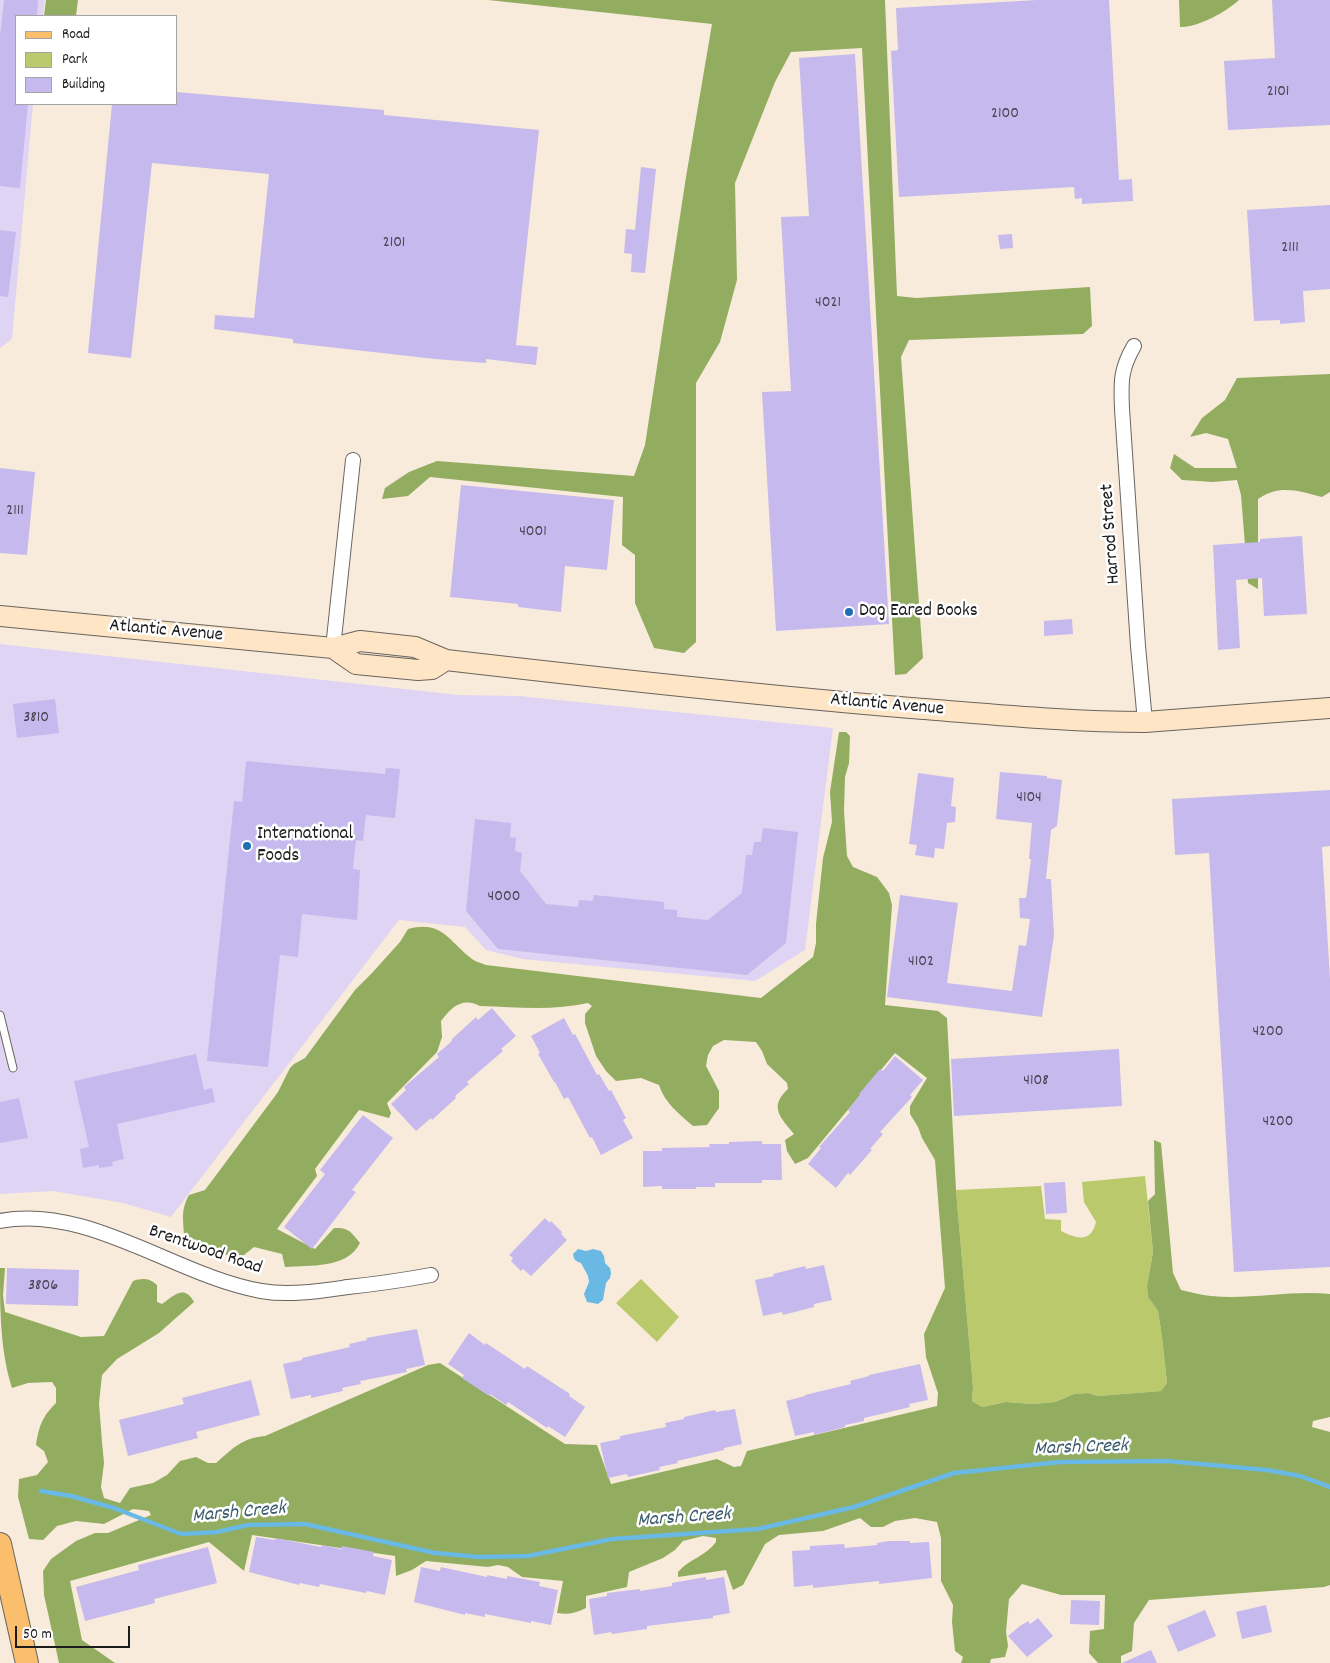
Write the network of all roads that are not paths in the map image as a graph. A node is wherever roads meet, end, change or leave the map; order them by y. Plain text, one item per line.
1 (1134, 346) dead end
2 (353, 460) dead end
3 (0, 616) edge
4 (333, 648) junction
5 (1330, 708) edge
6 (1145, 722) junction
7 (0, 1014) edge
8 (13, 1068) dead end
9 (0, 1221) edge
10 (431, 1275) dead end
11 (0, 1546) edge
12 (27, 1663) edge

1 - 6 street, Harrod Street
2 - 4 street
3 - 4 main road, Atlantic Avenue
4 - 6 main road, Atlantic Avenue
5 - 6 main road, Atlantic Avenue
7 - 8 lane
9 - 10 street, Brentwood Road
11 - 12 main road

